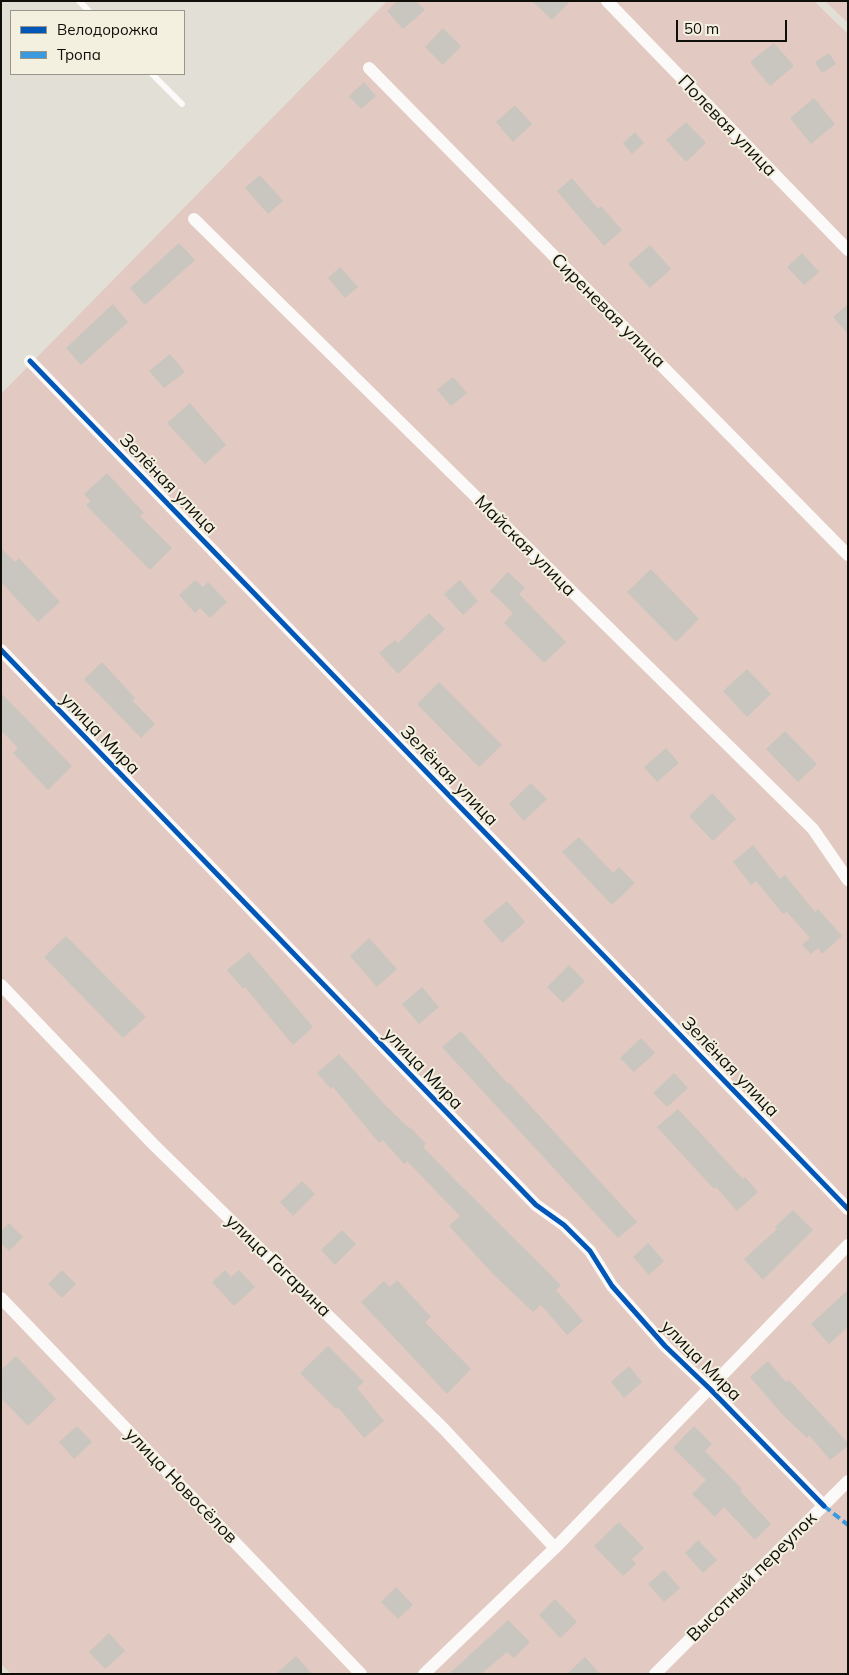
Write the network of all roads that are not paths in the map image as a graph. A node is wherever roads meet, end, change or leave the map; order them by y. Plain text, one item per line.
1 (79, 1) edge
2 (607, 1) edge
3 (88, 10) edge
4 (369, 68) dead end
5 (153, 75) edge
6 (182, 104) dead end
7 (194, 219) dead end
8 (848, 250) edge
9 (30, 361) dead end
10 (848, 555) edge
11 (1, 650) edge
12 (848, 880) edge
13 (1, 985) edge
14 (848, 1209) edge
15 (848, 1245) edge
16 (1, 1298) edge
17 (710, 1389) junction
18 (848, 1480) edge
19 (824, 1506) junction
20 (555, 1548) junction
21 (663, 1671) edge
22 (361, 1674) edge
23 (424, 1674) edge

1 - 3 lane
2 - 8 street, Полевая улица
4 - 10 street, Сиреневая улица
5 - 6 lane
7 - 12 street, Майская улица
9 - 14 street, Зелёная улица
11 - 17 street, улица Мира
13 - 20 street, улица Гагарина
15 - 17 street
16 - 22 street, улица Новосёлов
17 - 19 street, улица Мира
17 - 20 street
18 - 19 street, Высотный переулок
19 - 21 street, Высотный переулок
20 - 23 street

